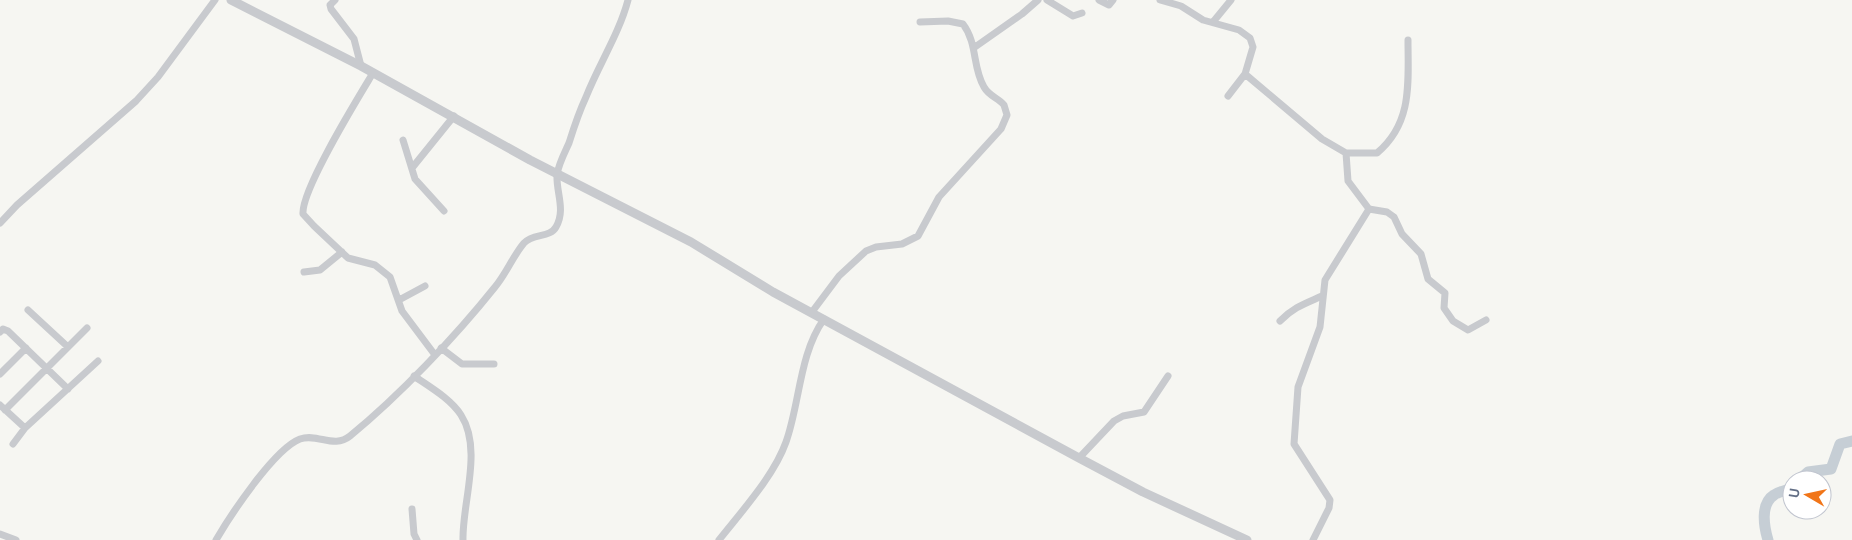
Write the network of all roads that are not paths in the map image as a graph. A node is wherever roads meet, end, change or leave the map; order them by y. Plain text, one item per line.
1 (215, 0) edge
2 (231, 0) edge
3 (335, 0) edge
4 (628, 0) edge
5 (1038, 0) edge
6 (1047, 0) edge
7 (1099, 0) edge
8 (1113, 0) edge
9 (1160, 0) edge
10 (1231, 0) edge
11 (1082, 13) dead end
12 (920, 22) dead end
13 (1213, 22) junction
14 (1408, 40) dead end
15 (975, 47) junction
16 (361, 66) junction
17 (373, 73) junction
18 (1249, 78) junction
19 (1228, 96) dead end
20 (454, 116) junction
21 (403, 140) dead end
22 (1346, 153) junction
23 (412, 168) junction
24 (557, 174) junction
25 (1369, 209) junction
26 (444, 211) dead end
27 (0, 223) edge
28 (342, 252) junction
29 (304, 272) dead end
30 (425, 286) dead end
31 (1322, 296) junction
32 (399, 300) junction
33 (28, 310) dead end
34 (812, 312) junction
35 (824, 319) junction
36 (1486, 320) dead end
37 (1280, 321) dead end
38 (87, 328) dead end
39 (0, 332) edge
40 (68, 347) junction
41 (26, 348) junction
42 (442, 348) junction
43 (435, 355) junction
44 (98, 361) dead end
45 (494, 364) dead end
46 (47, 368) junction
47 (0, 374) edge
48 (414, 376) junction
49 (1168, 376) dead end
50 (68, 389) junction
51 (3, 407) edge
52 (25, 428) junction
53 (13, 444) dead end
54 (1079, 458) junction
55 (412, 509) dead end
56 (0, 534) edge
57 (16, 540) edge
58 (216, 540) edge
59 (418, 540) edge
60 (463, 540) edge
61 (719, 540) edge
62 (1247, 540) edge
63 (1313, 540) edge

1 - 27 street
2 - 16 street
3 - 16 street
4 - 24 street
5 - 15 street
6 - 11 street
7 - 8 street
9 - 13 street
10 - 13 street
12 - 15 street
13 - 18 street
14 - 22 street
15 - 34 street
16 - 17 street
17 - 20 street
17 - 28 street
18 - 19 street
18 - 22 street
20 - 23 street
20 - 24 street
21 - 23 street
22 - 25 street
23 - 26 street
24 - 34 street
24 - 42 street
25 - 31 street
25 - 36 street
28 - 29 street
28 - 32 street
30 - 32 street
31 - 37 street
31 - 63 street
32 - 43 street
33 - 40 street
34 - 35 street
35 - 54 street
35 - 61 street
38 - 40 street
39 - 41 street
40 - 46 street
41 - 46 street
41 - 47 street
42 - 43 street
42 - 45 street
43 - 48 street
44 - 50 street
46 - 50 street
46 - 51 street
48 - 58 street
48 - 60 street
49 - 54 street
50 - 52 street
51 - 52 street
52 - 53 street
54 - 62 street
55 - 59 street
56 - 57 street

